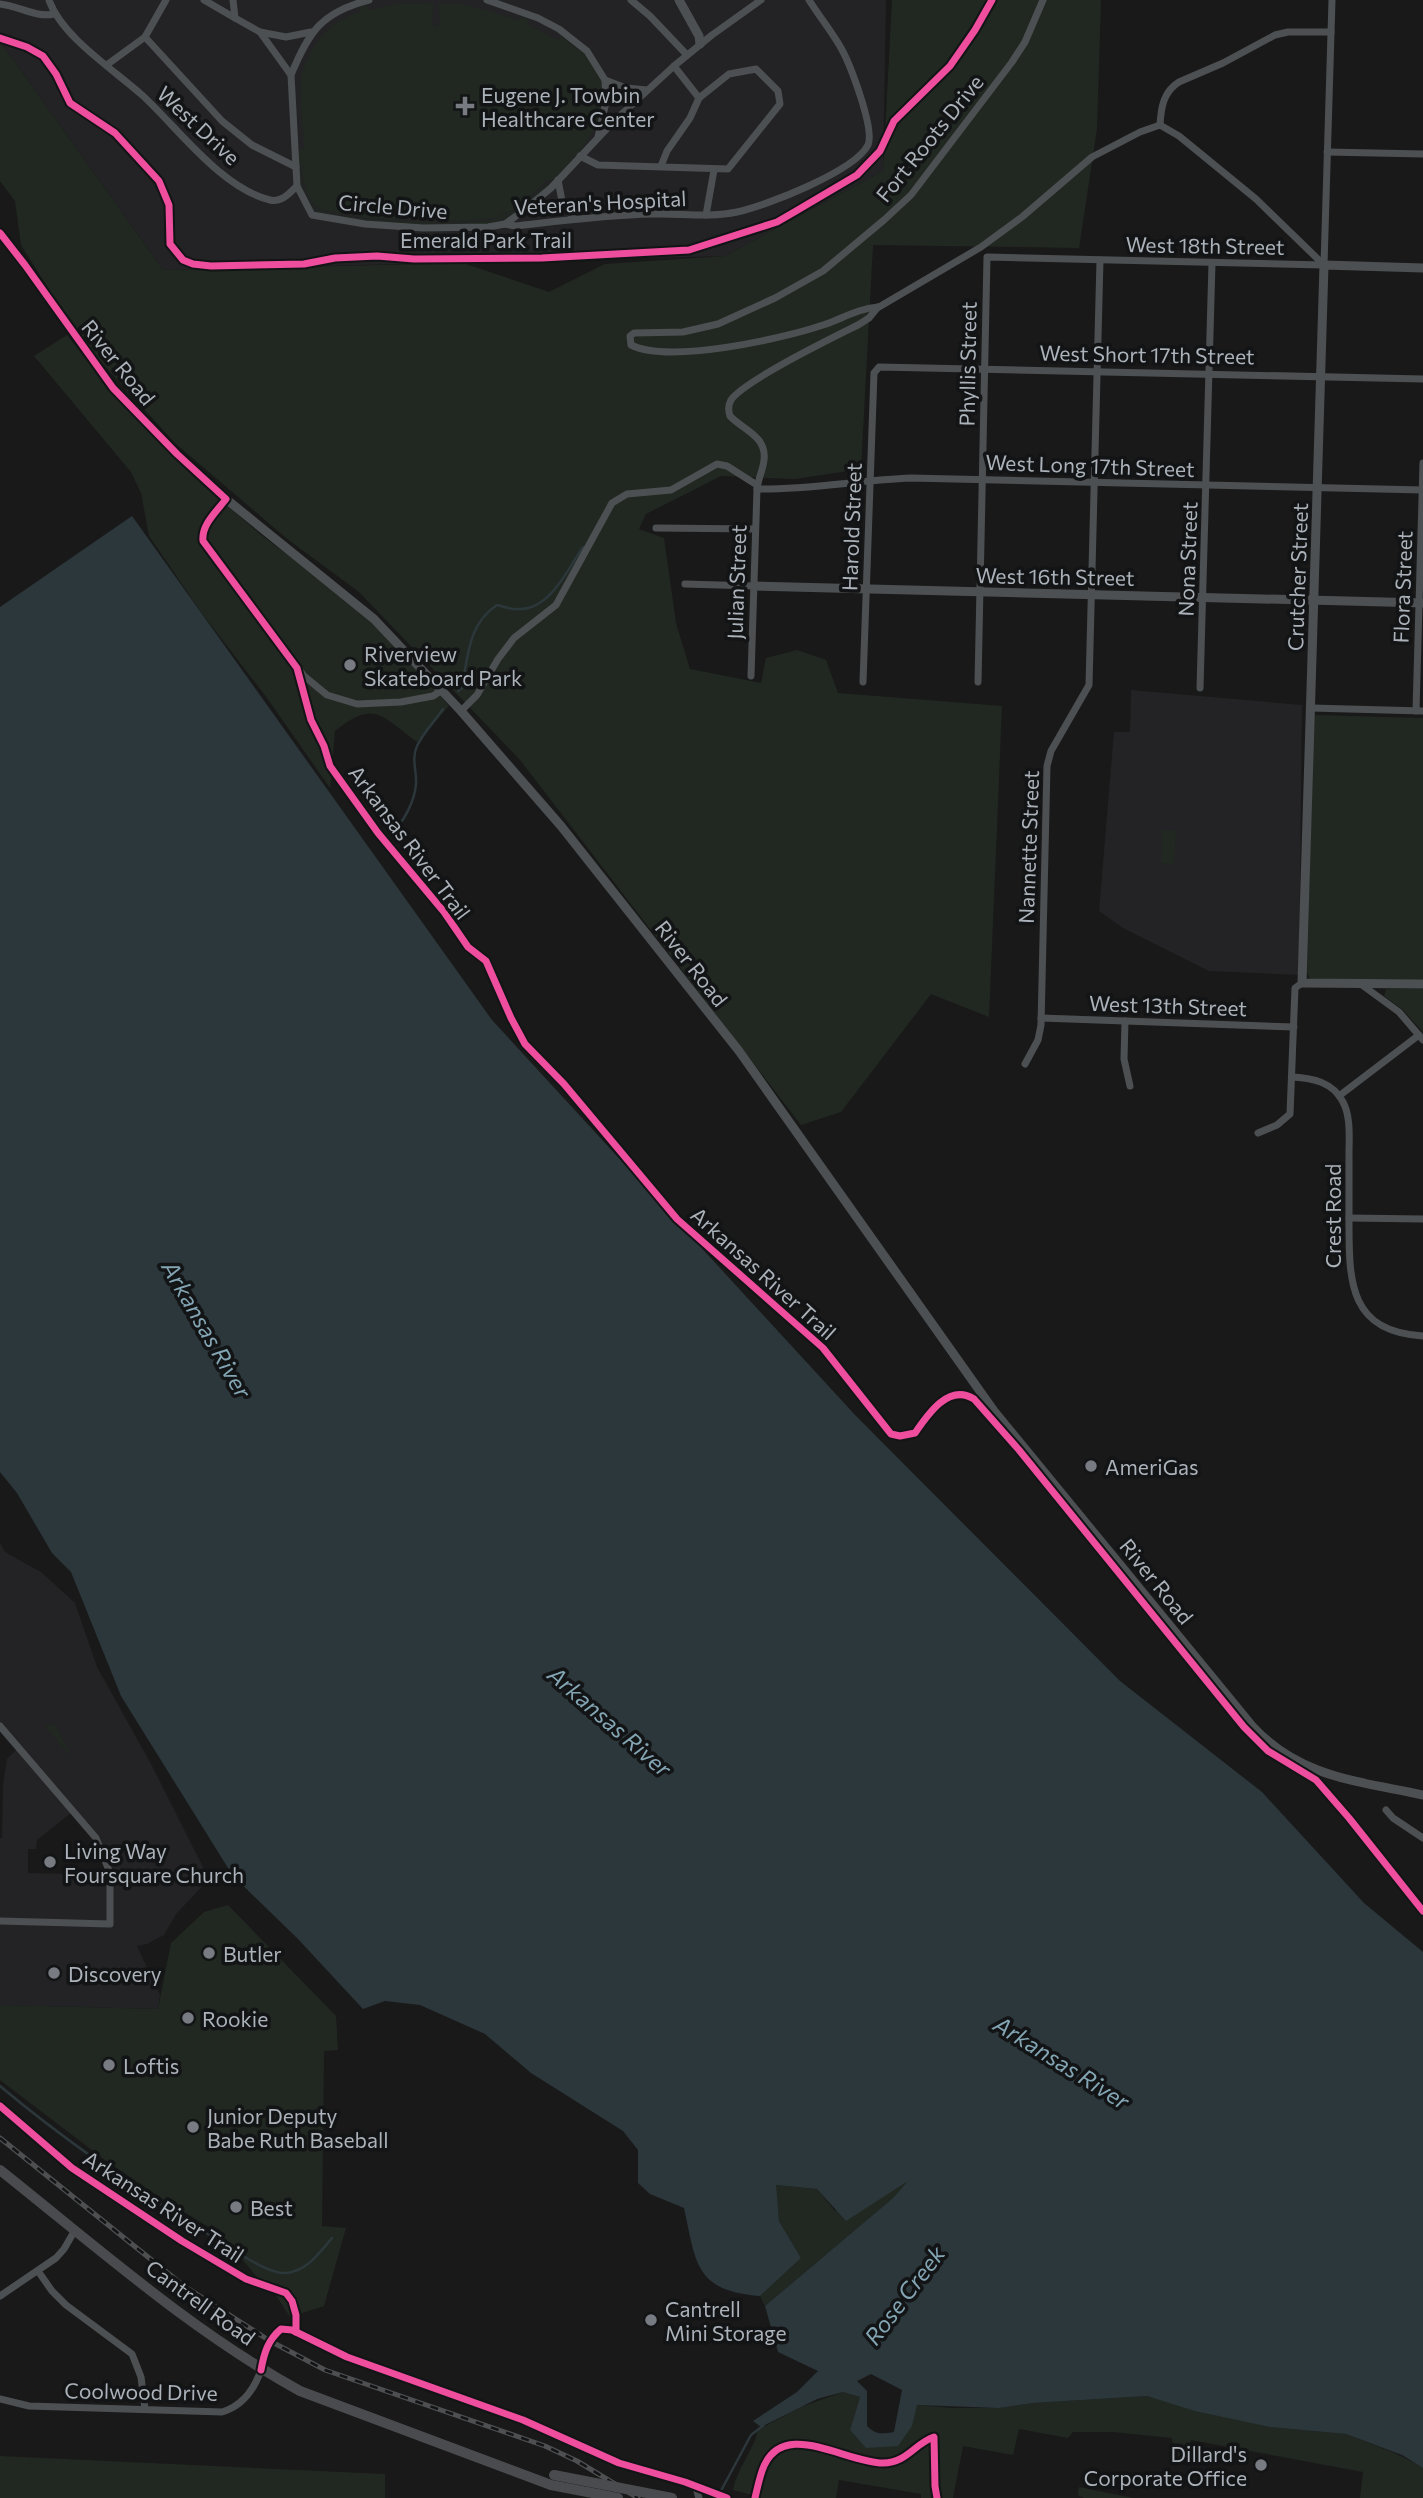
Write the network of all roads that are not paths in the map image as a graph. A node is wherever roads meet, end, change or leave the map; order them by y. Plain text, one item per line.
1 (49, 0) edge
2 (166, 0) edge
3 (221, 0) edge
4 (233, 0) edge
5 (369, 0) edge
6 (488, 0) edge
7 (631, 0) edge
8 (679, 0) edge
9 (761, 0) edge
10 (808, 0) edge
11 (1043, 0) edge
12 (1332, 0) edge
13 (208, 2) edge
14 (0, 4) edge
15 (54, 14) junction
16 (235, 18) junction
17 (260, 32) junction
18 (312, 32) junction
19 (1331, 32) junction
20 (145, 37) junction
21 (700, 44) junction
22 (687, 55) junction
23 (108, 64) junction
24 (674, 66) junction
25 (291, 75) junction
26 (605, 80) junction
27 (647, 90) junction
28 (699, 98) junction
29 (1160, 125) junction
30 (598, 137) junction
31 (1327, 152) junction
32 (1423, 154) edge
33 (580, 156) junction
34 (661, 166) junction
35 (296, 167) junction
36 (714, 170) junction
37 (558, 180) junction
38 (297, 186) junction
39 (706, 215) junction
40 (573, 219) junction
41 (505, 224) junction
42 (0, 233) edge
43 (987, 257) joint
44 (1100, 260) junction
45 (1212, 263) junction
46 (1324, 265) junction
47 (1423, 268) edge
48 (879, 307) junction
49 (985, 368) junction
50 (1097, 371) junction
51 (874, 373) joint
52 (1209, 373) junction
53 (1319, 375) junction
54 (1423, 379) edge
55 (1423, 463) edge
56 (870, 480) junction
57 (982, 480) junction
58 (1094, 482) junction
59 (1206, 485) junction
60 (757, 487) junction
61 (1317, 488) junction
62 (1423, 491) edge
63 (226, 499) junction
64 (656, 528) dead end
65 (755, 529) junction
66 (685, 584) dead end
67 (754, 586) junction
68 (867, 588) junction
69 (980, 592) junction
70 (1091, 595) junction
71 (1204, 597) junction
72 (1314, 600) junction
73 (1421, 603) edge
74 (751, 676) dead end
75 (863, 682) dead end
76 (978, 682) dead end
77 (1200, 688) dead end
78 (442, 690) junction
79 (1311, 708) junction
80 (461, 710) junction
81 (1420, 711) edge
82 (1302, 983) junction
83 (1362, 985) junction
84 (1423, 985) edge
85 (1041, 1018) junction
86 (1125, 1021) junction
87 (1294, 1027) junction
88 (1421, 1037) edge
89 (1025, 1064) dead end
90 (1293, 1077) junction
91 (1129, 1086) dead end
92 (1339, 1096) junction
93 (1258, 1133) dead end
94 (1349, 1217) junction
95 (1423, 1219) edge
96 (1423, 1336) edge
97 (0, 1726) edge
98 (1423, 1795) edge
99 (1386, 1810) dead end
100 (1423, 1838) edge
101 (0, 1922) edge
102 (0, 2169) edge
103 (75, 2230) junction
104 (38, 2271) junction
105 (0, 2295) edge
106 (261, 2370) junction
107 (0, 2399) edge
108 (145, 2409) junction
109 (553, 2480) junction
110 (696, 2488) dead end
111 (589, 2496) edge
112 (618, 2498) edge
113 (672, 2498) edge
114 (699, 2498) edge

1 - 15 street, West Drive
2 - 20 street
3 - 13 street
4 - 16 street
5 - 18 street
6 - 26 street
7 - 22 street
8 - 21 street
9 - 21 street, Veteran's Hospital
10 - 39 street, Veteran's Hospital
11 - 48 street, Fort Roots Drive
12 - 19 street, Crutcher Street
13 - 16 street
14 - 15 street
15 - 23 street, West Drive
16 - 17 street
17 - 18 street
17 - 25 street
18 - 25 street
19 - 29 street
19 - 31 street, Crutcher Street
20 - 23 street
20 - 35 street
21 - 22 street, Veteran's Hospital
22 - 24 street, Veteran's Hospital
23 - 38 street, West Drive
24 - 27 street, Veteran's Hospital
24 - 28 street
25 - 35 street, Circle Drive
26 - 27 street
26 - 30 street
27 - 30 street, Veteran's Hospital
28 - 34 street
28 - 36 street
29 - 46 street
29 - 48 street, Fort Roots Drive
30 - 33 street, Veteran's Hospital
31 - 32 street
31 - 46 street, Crutcher Street
33 - 34 street
33 - 37 street, Veteran's Hospital
34 - 36 street
35 - 38 street, Circle Drive
36 - 39 street
37 - 40 street
37 - 41 street, Veteran's Hospital
38 - 41 street, Circle Drive
39 - 40 street, Veteran's Hospital
40 - 41 street, Veteran's Hospital
42 - 63 street, River Road
43 - 44 street, West 18th Street
43 - 49 street, Phyllis Street
44 - 45 street, West 18th Street
44 - 50 street, Nannette Street
45 - 46 street, West 18th Street
45 - 52 street, Nona Street
46 - 47 street, West 18th Street
46 - 53 street, Crutcher Street
48 - 60 street, Fort Roots Drive
49 - 50 street, West Short 17th Street
49 - 51 street, West Short 17th Street
49 - 57 street, Phyllis Street
50 - 52 street, West Short 17th Street
50 - 58 street, Nannette Street
51 - 56 street, Harold Street
52 - 53 street, West Short 17th Street
52 - 59 street, Nona Street
53 - 54 street, West Short 17th Street
53 - 61 street, Crutcher Street
55 - 62 street, Flora Street
56 - 57 street, West Long 17th Street
56 - 60 street, West Long 17th Street
56 - 68 street, Harold Street
57 - 58 street, West Long 17th Street
57 - 69 street, Phyllis Street
58 - 59 street, West Long 17th Street
58 - 70 street, Nannette Street
59 - 61 street, West Long 17th Street
59 - 71 street, Nona Street
60 - 65 street, Julian Street
60 - 80 street
61 - 62 street, West Long 17th Street
61 - 72 street, Crutcher Street
62 - 73 street, Flora Street
63 - 78 street, River Road
63 - 78 street
64 - 65 street
65 - 67 street, Julian Street
66 - 67 street, West 16th Street
67 - 68 street, West 16th Street
67 - 74 street, Julian Street
68 - 69 street, West 16th Street
68 - 75 street, Harold Street
69 - 70 street, West 16th Street
69 - 76 street, Phyllis Street
70 - 71 street, West 16th Street
70 - 85 street, Nannette Street
71 - 72 street, West 16th Street
71 - 77 street, Nona Street
72 - 73 street, West 16th Street
72 - 79 street, Crutcher Street
73 - 81 street, Flora Street
78 - 80 street, River Road
79 - 81 street
79 - 82 street, Crutcher Street
80 - 98 street, River Road
82 - 83 street
82 - 87 street, Crutcher Street
83 - 84 street
83 - 88 street
85 - 86 street, West 13th Street
85 - 89 street, Nannette Street
86 - 87 street, West 13th Street
86 - 91 street
87 - 90 street, Crutcher Street
88 - 92 street
90 - 92 street
90 - 93 street, Crutcher Street
92 - 94 street, Crest Road
94 - 95 street
94 - 96 street, Crest Road
97 - 101 street
99 - 100 street
102 - 103 main road, Cantrell Road
103 - 104 street
103 - 106 main road, Cantrell Road
104 - 105 street
104 - 108 street
106 - 108 street, Coolwood Drive
106 - 109 main road, Cantrell Road
107 - 108 street, Coolwood Drive
109 - 111 main road, Cantrell Road
109 - 113 main road, Cantrell Road, bridge
110 - 114 street
111 - 112 main road, Cantrell Road

